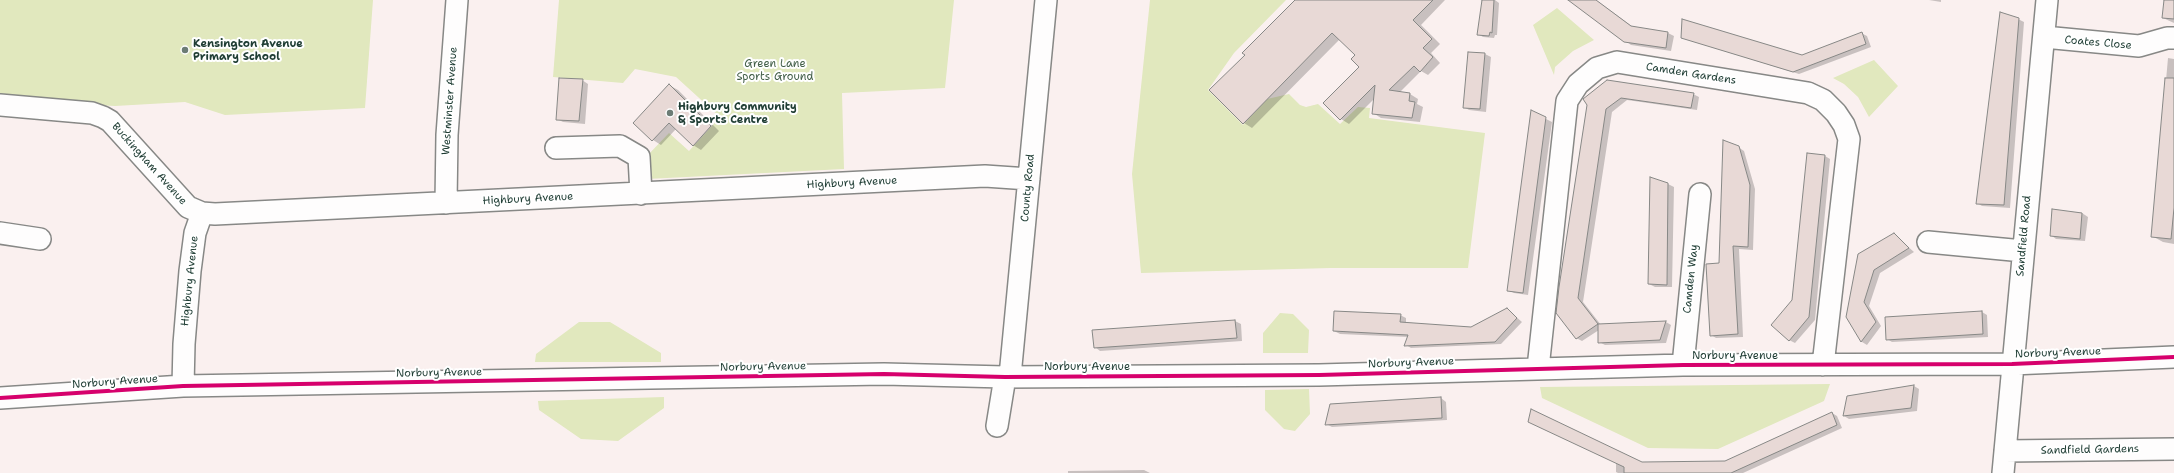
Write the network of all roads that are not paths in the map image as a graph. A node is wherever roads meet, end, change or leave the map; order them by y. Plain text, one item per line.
1 (457, 0) edge
2 (1046, 0) edge
3 (2047, 0) edge
4 (2044, 37) junction
5 (2174, 38) edge
6 (0, 105) edge
7 (556, 148) dead end
8 (1029, 179) junction
9 (641, 194) junction
10 (1700, 194) dead end
11 (446, 203) junction
12 (202, 213) junction
13 (0, 233) edge
14 (40, 239) dead end
15 (1928, 242) dead end
16 (2023, 251) junction
17 (2174, 357) edge
18 (2012, 364) junction
19 (1683, 365) junction
20 (1823, 365) junction
21 (1538, 368) junction
22 (1007, 377) junction
23 (183, 386) junction
24 (0, 398) edge
25 (997, 426) dead end
26 (2174, 449) edge
27 (2005, 451) junction
28 (2003, 473) edge

1 - 11 street, Westminster Avenue
2 - 8 street, County Road
3 - 4 street, Sandfield Road
4 - 5 street, Coates Close
4 - 16 street, Sandfield Road
6 - 12 street, Buckingham Avenue
7 - 9 street
8 - 9 street, Highbury Avenue
8 - 22 street, County Road
9 - 11 street, Highbury Avenue
10 - 19 street, Camden Way
11 - 12 street, Highbury Avenue
12 - 23 street, Highbury Avenue
13 - 14 street
15 - 16 street
16 - 18 street, Sandfield Road
17 - 18 street, Norbury Avenue
18 - 20 street, Norbury Avenue
18 - 27 street, Sandfield Road
19 - 20 street, Norbury Avenue
19 - 21 street, Norbury Avenue
20 - 21 street, Camden Gardens
21 - 22 street, Norbury Avenue
22 - 23 street, Norbury Avenue
22 - 25 street, County Road
23 - 24 street, Norbury Avenue
26 - 27 street, Sandfield Gardens
27 - 28 street, Sandfield Road

